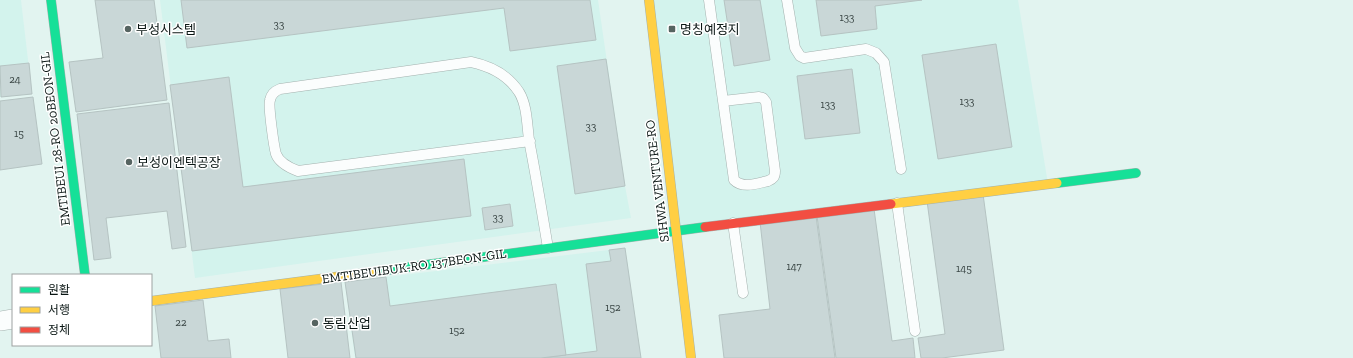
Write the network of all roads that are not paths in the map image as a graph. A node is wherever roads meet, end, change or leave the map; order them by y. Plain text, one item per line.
1 (51, 0) edge
2 (648, 0) edge
3 (709, 0) edge
4 (787, 0) edge
5 (723, 101) junction
6 (530, 141) junction
7 (901, 169) dead end
8 (1136, 173) dead end
9 (897, 203) junction
10 (733, 223) junction
11 (676, 232) junction
12 (548, 248) junction
13 (85, 274) edge
14 (743, 293) dead end
15 (152, 301) edge
16 (12, 320) edge
17 (0, 321) edge
18 (915, 331) dead end
19 (691, 358) edge

1 - 13 street, EMTIBEUI 28-RO 20BEON-GIL
2 - 11 street, SIHWA VENTURE-RO
3 - 5 lane
4 - 7 lane
5 - 5 lane
6 - 6 lane
6 - 12 lane
8 - 9 street, EMTIBEUIBUK-RO 137BEON-GIL
9 - 10 street, EMTIBEUIBUK-RO 137BEON-GIL
9 - 18 lane
10 - 11 street, EMTIBEUIBUK-RO 137BEON-GIL
10 - 14 lane
11 - 12 street, EMTIBEUIBUK-RO 137BEON-GIL
11 - 19 street, SIHWA VENTURE-RO
12 - 15 street, EMTIBEUIBUK-RO 137BEON-GIL
16 - 17 street

